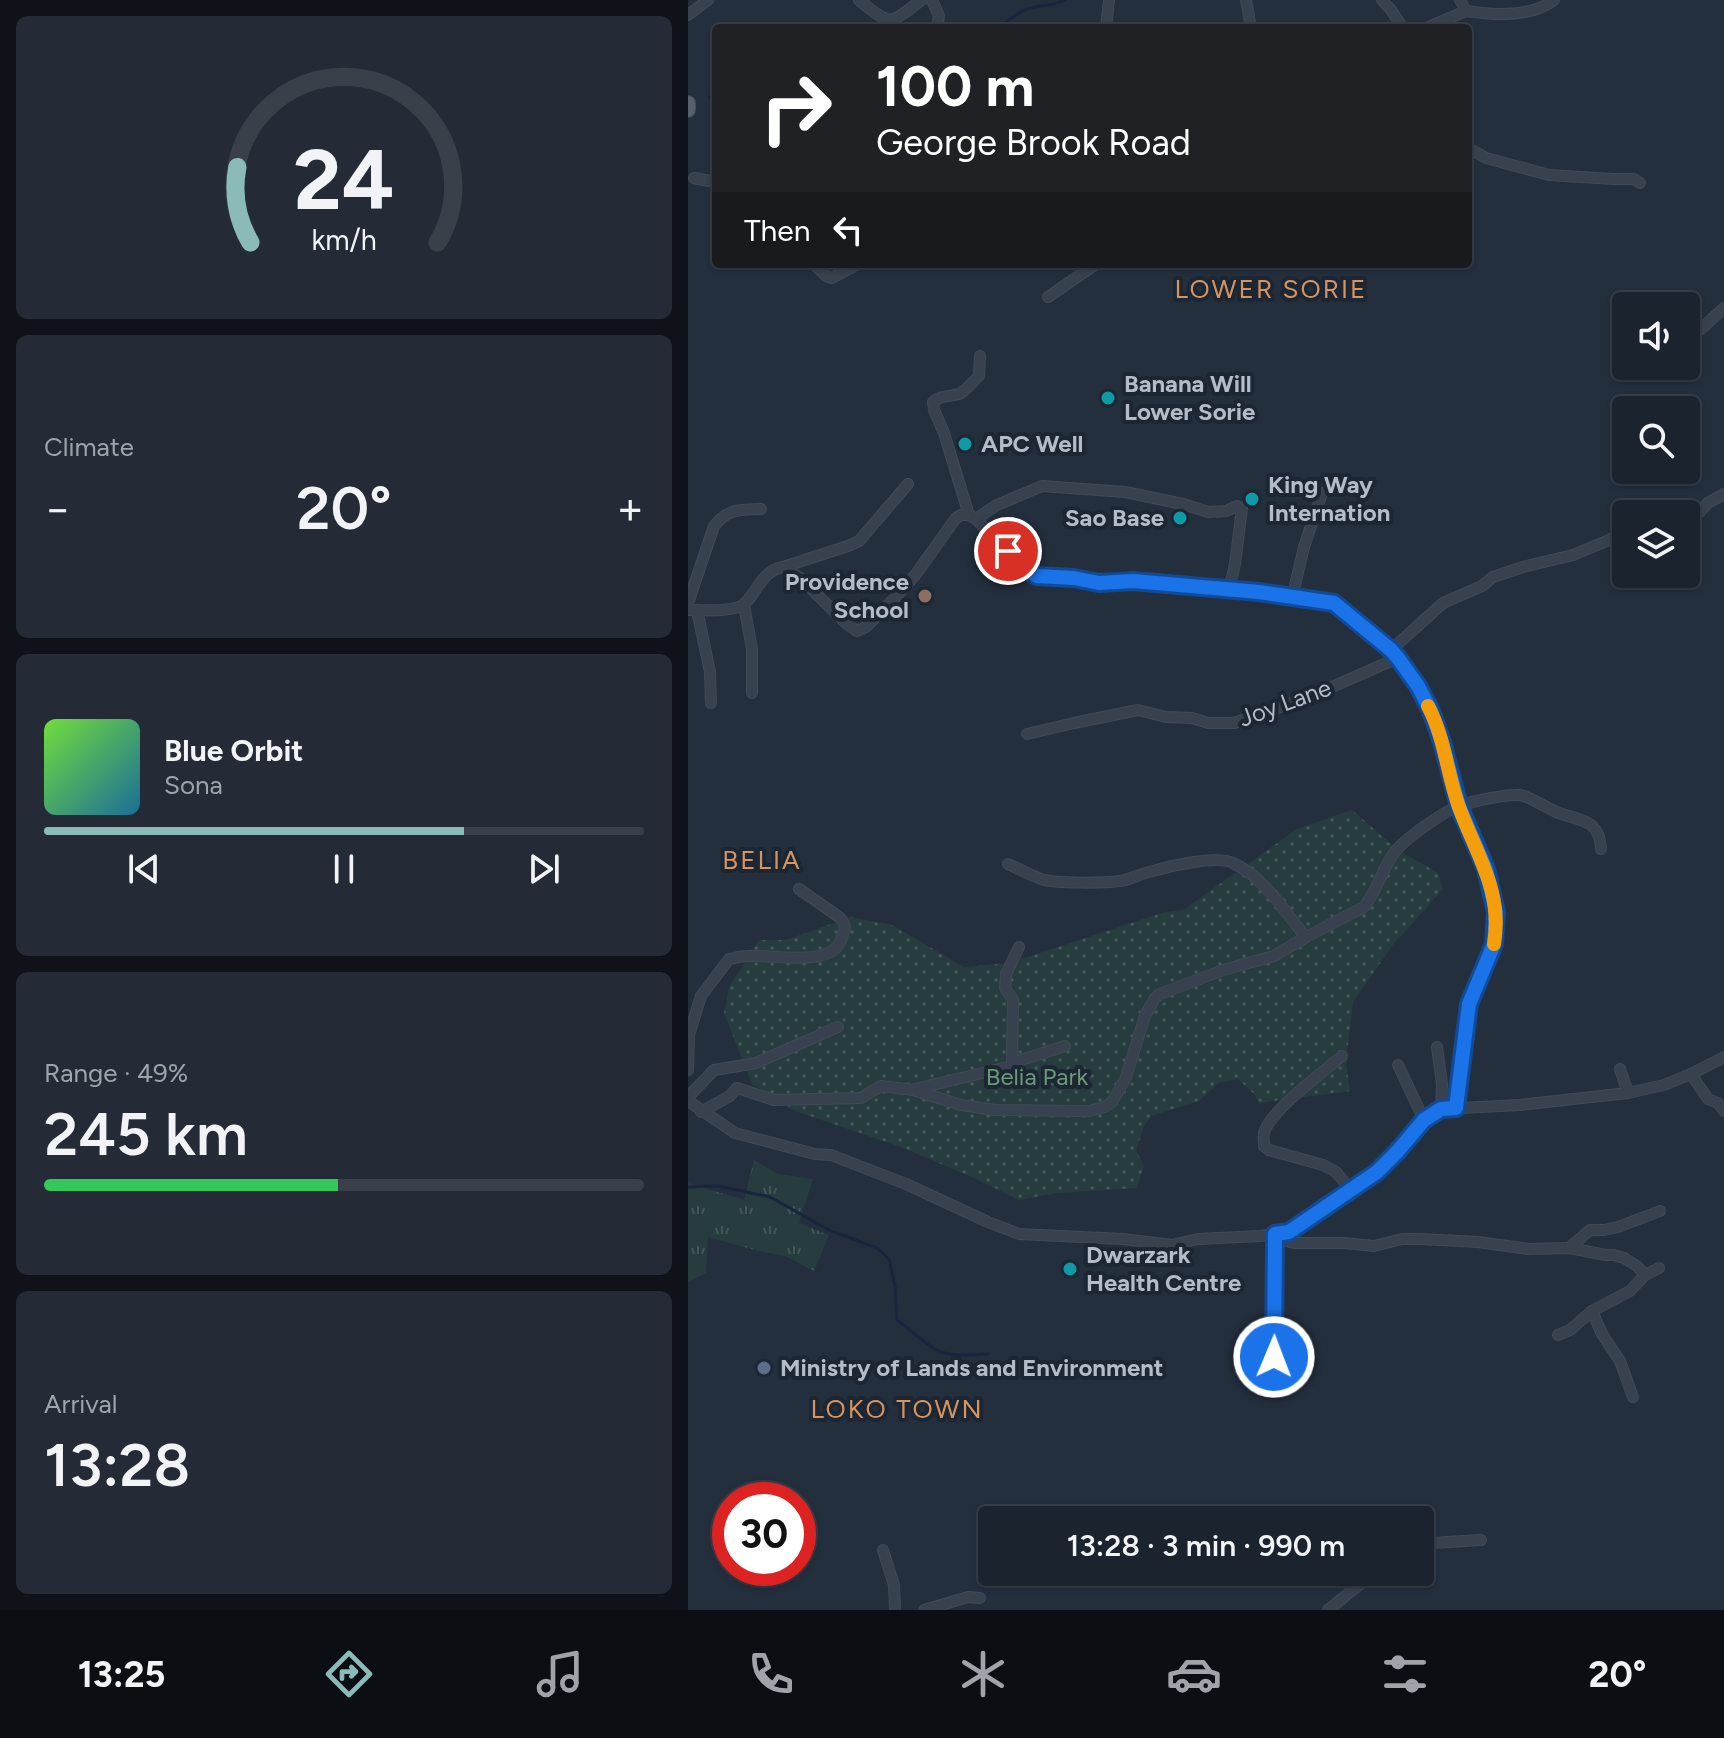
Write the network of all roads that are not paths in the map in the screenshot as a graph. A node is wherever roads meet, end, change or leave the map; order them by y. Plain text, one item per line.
1 (708, 0) edge
2 (859, 0) edge
3 (922, 0) edge
4 (932, 0) edge
5 (1109, 0) edge
6 (1246, 0) edge
7 (1382, 0) edge
8 (1460, 0) edge
9 (1554, 0) edge
10 (1466, 11) junction
11 (688, 15) edge
12 (938, 24) edge
13 (1106, 24) edge
14 (1250, 24) edge
15 (1400, 24) edge
16 (1435, 24) edge
17 (688, 103) edge
18 (688, 110) edge
19 (1472, 150) edge
20 (694, 178) dead end
21 (712, 180) edge
22 (1640, 183) dead end
23 (818, 268) edge
24 (851, 268) edge
25 (1090, 268) edge
26 (1048, 297) dead end
27 (1724, 308) edge
28 (1700, 330) edge
29 (980, 356) dead end
30 (908, 484) dead end
31 (1322, 493) dead end
32 (1724, 494) edge
33 (761, 509) dead end
34 (1700, 513) edge
35 (972, 517) junction
36 (1612, 538) edge
37 (783, 567) junction
38 (1229, 590) junction
39 (1292, 598) junction
40 (744, 605) junction
41 (691, 608) edge
42 (1395, 654) junction
43 (752, 693) dead end
44 (711, 703) dead end
45 (1027, 734) dead end
46 (1459, 806) junction
47 (1601, 849) dead end
48 (1008, 864) dead end
49 (799, 889) dead end
50 (1306, 937) junction
51 (1019, 947) dead end
52 (838, 1027) dead end
53 (1065, 1046) dead end
54 (1437, 1047) dead end
55 (1342, 1056) dead end
56 (1724, 1057) edge
57 (1012, 1063) junction
58 (1398, 1065) dead end
59 (1620, 1069) dead end
60 (688, 1070) edge
61 (1691, 1074) junction
62 (913, 1090) junction
63 (1628, 1093) junction
64 (688, 1099) edge
65 (1456, 1108) junction
66 (1441, 1109) junction
67 (1724, 1111) edge
68 (701, 1112) junction
69 (1424, 1120) junction
70 (1350, 1189) junction
71 (1660, 1211) dead end
72 (1278, 1233) junction
73 (1569, 1248) junction
74 (1659, 1268) dead end
75 (1645, 1275) junction
76 (1592, 1311) junction
77 (1558, 1335) dead end
78 (1274, 1363) dead end
79 (1633, 1397) dead end
80 (1481, 1540) dead end
81 (1434, 1543) edge
82 (883, 1550) dead end
83 (1358, 1586) edge
84 (980, 1598) dead end
85 (895, 1610) edge
86 (924, 1610) edge
87 (1328, 1610) edge

1 - 11 street
2 - 3 street
4 - 12 street
5 - 13 street
6 - 14 street
7 - 15 street
8 - 10 street
9 - 10 street
10 - 16 street
17 - 18 main road
19 - 22 street
20 - 21 street
23 - 24 street
25 - 26 street
27 - 28 street
29 - 35 street
30 - 37 street
31 - 39 street
32 - 34 street
33 - 41 street
35 - 37 street
35 - 38 street
35 - 38 street
36 - 42 street, Joy Lane
37 - 40 street
38 - 39 street
39 - 42 street
40 - 41 street
40 - 43 street
41 - 44 street
42 - 45 street, Joy Lane
42 - 46 street
46 - 47 street
46 - 50 street
46 - 65 street
48 - 50 street
49 - 60 street
50 - 62 street
51 - 57 street
52 - 64 street
53 - 57 street
54 - 66 street
55 - 70 street
56 - 61 street
57 - 62 street
58 - 69 street
59 - 63 street
61 - 63 street
61 - 67 street
62 - 68 street
63 - 65 street
64 - 68 street
65 - 66 street
66 - 69 street
68 - 72 street
69 - 70 street
70 - 72 street
71 - 73 street
72 - 73 street
72 - 78 street
73 - 75 street
74 - 75 street
75 - 76 street
76 - 77 street
76 - 79 street
80 - 81 street
82 - 85 street
83 - 87 street
84 - 86 street

